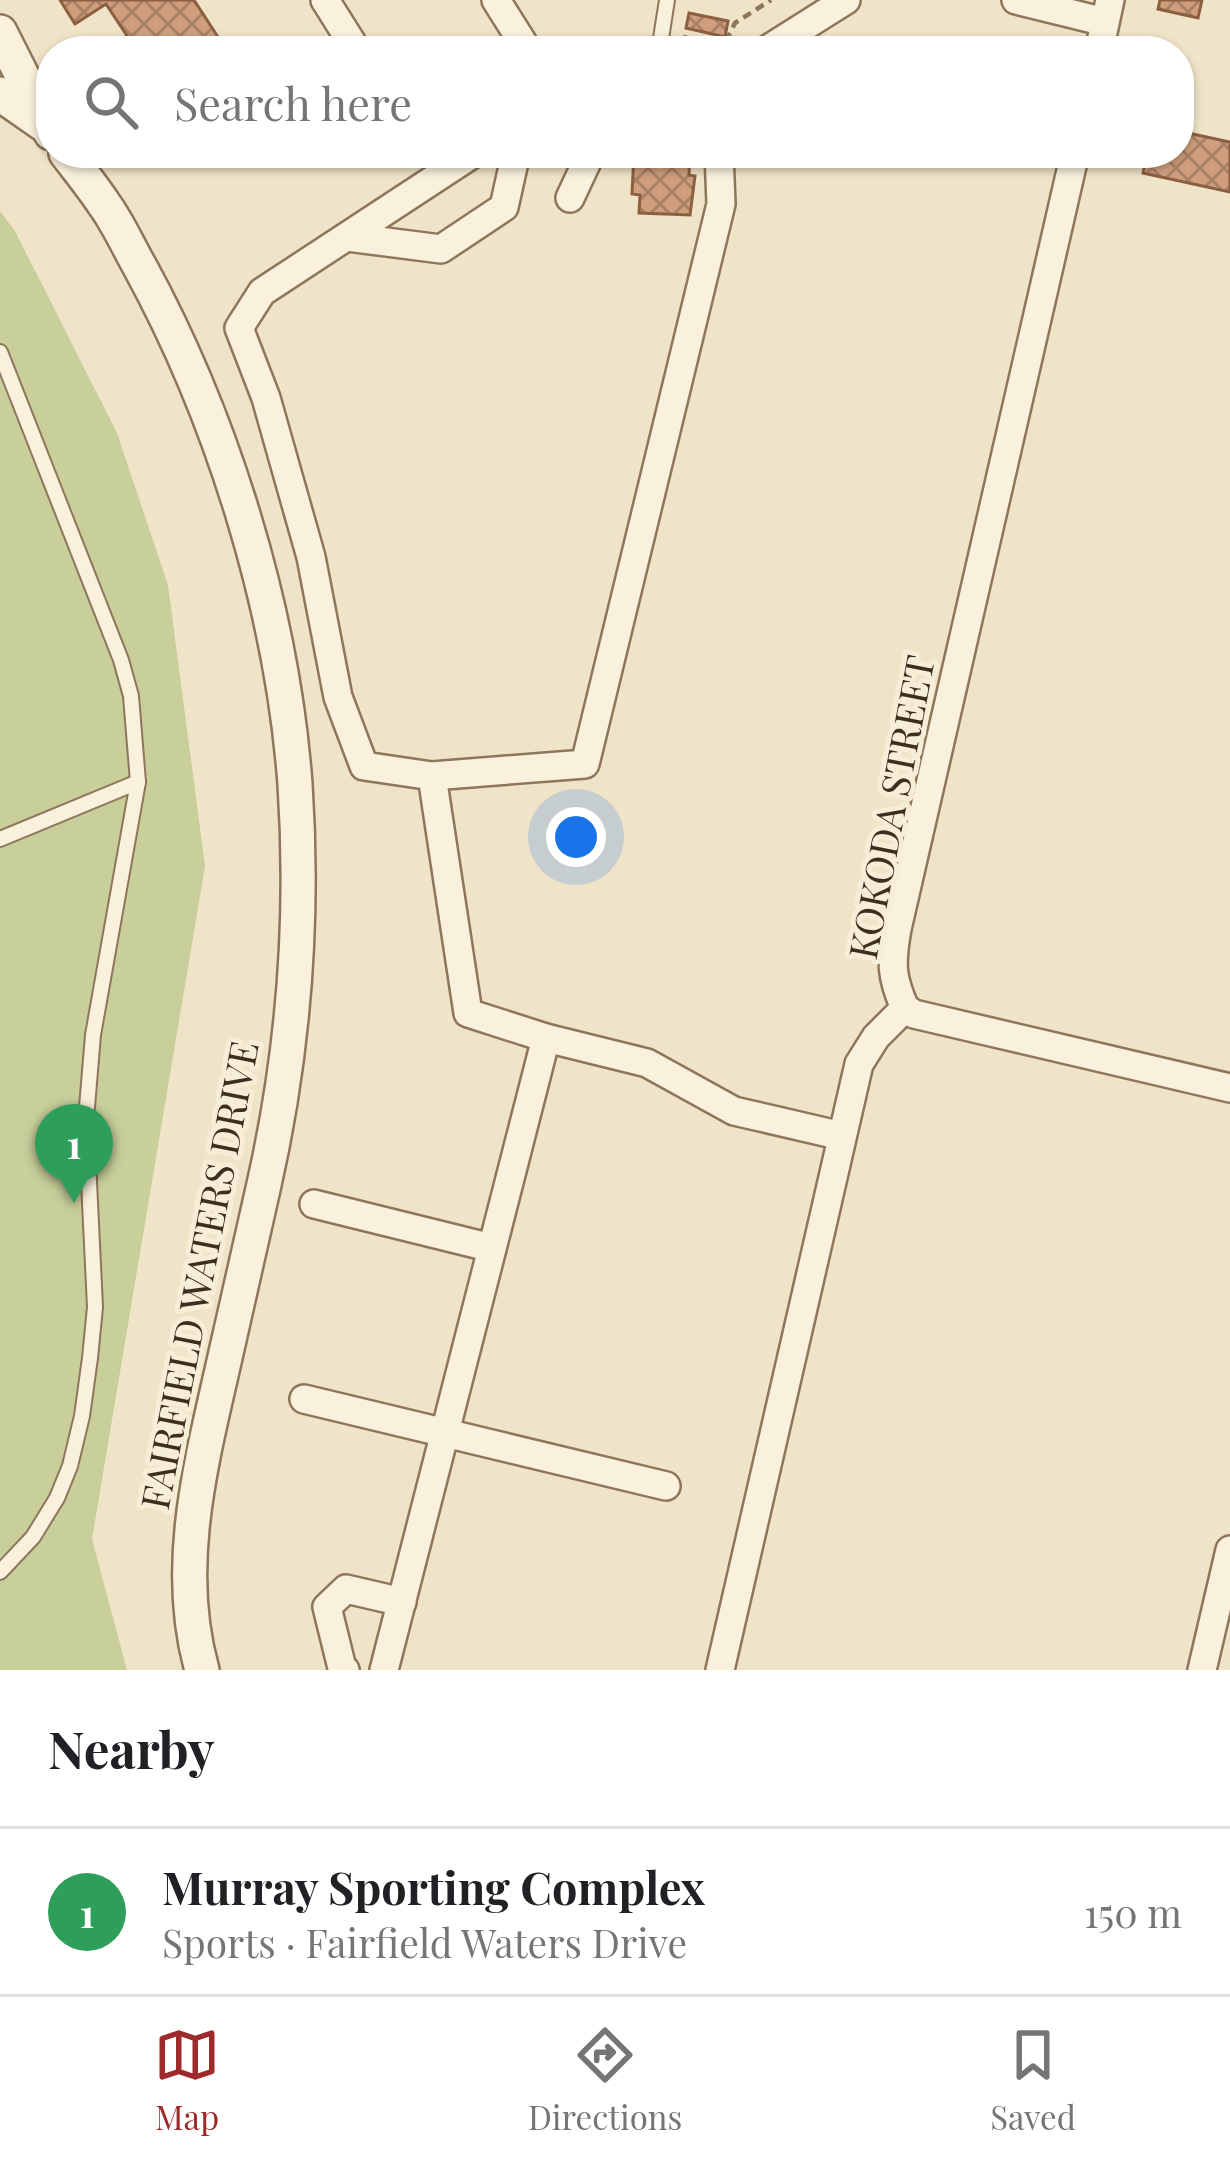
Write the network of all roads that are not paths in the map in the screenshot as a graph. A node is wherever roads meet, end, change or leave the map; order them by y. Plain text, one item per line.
1 (326, 0) edge
2 (496, 0) edge
3 (667, 0) edge
4 (845, 0) edge
5 (1016, 0) edge
6 (1108, 11) edge
7 (0, 32) edge
8 (348, 36) edge
9 (519, 36) edge
10 (661, 36) edge
11 (789, 36) edge
12 (0, 94) edge
13 (36, 105) edge
14 (36, 120) edge
15 (77, 168) edge
16 (430, 168) edge
17 (452, 168) edge
18 (512, 168) edge
19 (584, 168) edge
20 (720, 168) edge
21 (1072, 168) edge
22 (436, 179) junction
23 (570, 198) dead end
24 (347, 237) junction
25 (0, 352) edge
26 (432, 776) junction
27 (138, 782) junction
28 (0, 839) edge
29 (905, 1008) junction
30 (546, 1038) junction
31 (1230, 1088) edge
32 (842, 1136) junction
33 (314, 1204) dead end
34 (492, 1248) junction
35 (304, 1399) dead end
36 (445, 1432) junction
37 (666, 1486) dead end
38 (1230, 1550) edge
39 (0, 1572) edge
40 (402, 1602) junction
41 (202, 1670) edge
42 (344, 1670) edge
43 (384, 1670) edge
44 (720, 1670) edge
45 (1202, 1670) edge

1 - 8 street
2 - 9 street
3 - 10 lane
4 - 11 street
5 - 6 street
7 - 13 street
12 - 14 street
15 - 41 street, FAIRFIELD WATERS DRIVE
16 - 22 street
17 - 22 street
18 - 24 street
19 - 23 street
20 - 26 street
21 - 29 street, KOKODA STREET
22 - 24 street
24 - 26 street
25 - 27 lane
26 - 30 street
27 - 28 lane
27 - 39 lane
29 - 31 street
29 - 32 street, KOKODA STREET
30 - 32 street
30 - 34 street
32 - 44 street, KOKODA STREET
33 - 34 street
34 - 36 street
35 - 36 street
36 - 37 street
36 - 40 street
38 - 45 street
40 - 42 street
40 - 43 street

